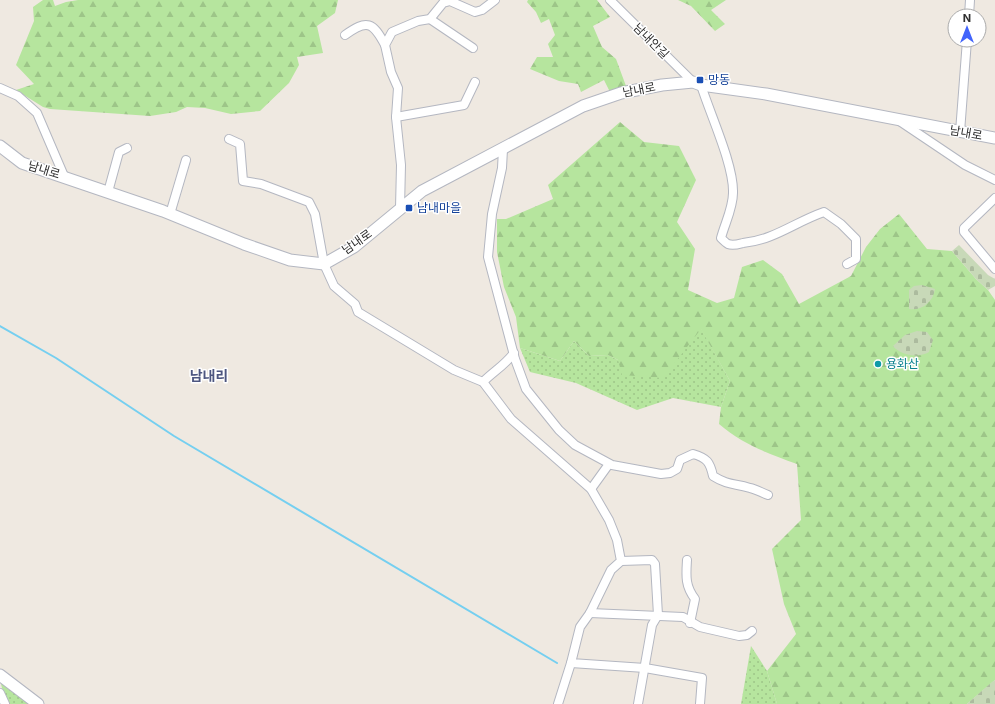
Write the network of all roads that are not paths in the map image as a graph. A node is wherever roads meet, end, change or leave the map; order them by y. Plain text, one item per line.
1 (495, 0) edge
2 (610, 0) edge
3 (430, 19) junction
4 (345, 35) dead end
5 (385, 45) junction
6 (474, 48) dead end
7 (966, 48) edge
8 (475, 82) dead end
9 (697, 84) junction
10 (0, 88) edge
11 (396, 117) junction
12 (899, 120) junction
13 (960, 132) junction
14 (995, 138) edge
15 (229, 139) dead end
16 (0, 146) edge
17 (127, 148) dead end
18 (503, 150) junction
19 (186, 160) dead end
20 (64, 176) junction
21 (995, 180) edge
22 (108, 192) junction
23 (995, 198) edge
24 (400, 208) junction
25 (170, 214) junction
26 (324, 264) junction
27 (847, 264) dead end
28 (995, 269) edge
29 (514, 353) junction
30 (483, 382) junction
31 (610, 464) junction
32 (592, 489) junction
33 (768, 495) dead end
34 (687, 560) dead end
35 (621, 561) junction
36 (590, 612) junction
37 (658, 615) junction
38 (690, 623) junction
39 (752, 631) dead end
40 (571, 664) junction
41 (645, 668) junction
42 (0, 675) edge
43 (0, 693) edge
44 (5, 704) edge
45 (38, 704) edge
46 (558, 704) edge
47 (638, 704) edge
48 (700, 704) edge

1 - 3 street
2 - 9 street, 남내안길
3 - 5 street
3 - 6 street
4 - 5 street
5 - 11 street
7 - 13 street
8 - 11 street
9 - 12 street, 남내로
9 - 18 street, 남내로
9 - 27 street
10 - 20 street
11 - 24 street
12 - 13 street, 남내로
12 - 21 street
13 - 14 street, 남내로
15 - 26 street
16 - 20 street, 남내로
17 - 22 street
18 - 24 street, 남내로
18 - 29 street
19 - 25 street
20 - 22 street, 남내로
22 - 25 street, 남내로
23 - 28 street
24 - 26 street, 남내로
25 - 26 street, 남내로
26 - 30 street
29 - 30 street
29 - 31 street
30 - 32 street
31 - 32 street
31 - 33 street
32 - 35 street
34 - 38 street
35 - 36 street
35 - 37 street
36 - 37 street
36 - 40 street
37 - 38 street
37 - 41 street
38 - 39 street
40 - 41 street
40 - 46 street
41 - 47 street
41 - 48 street
42 - 45 street
43 - 44 street

